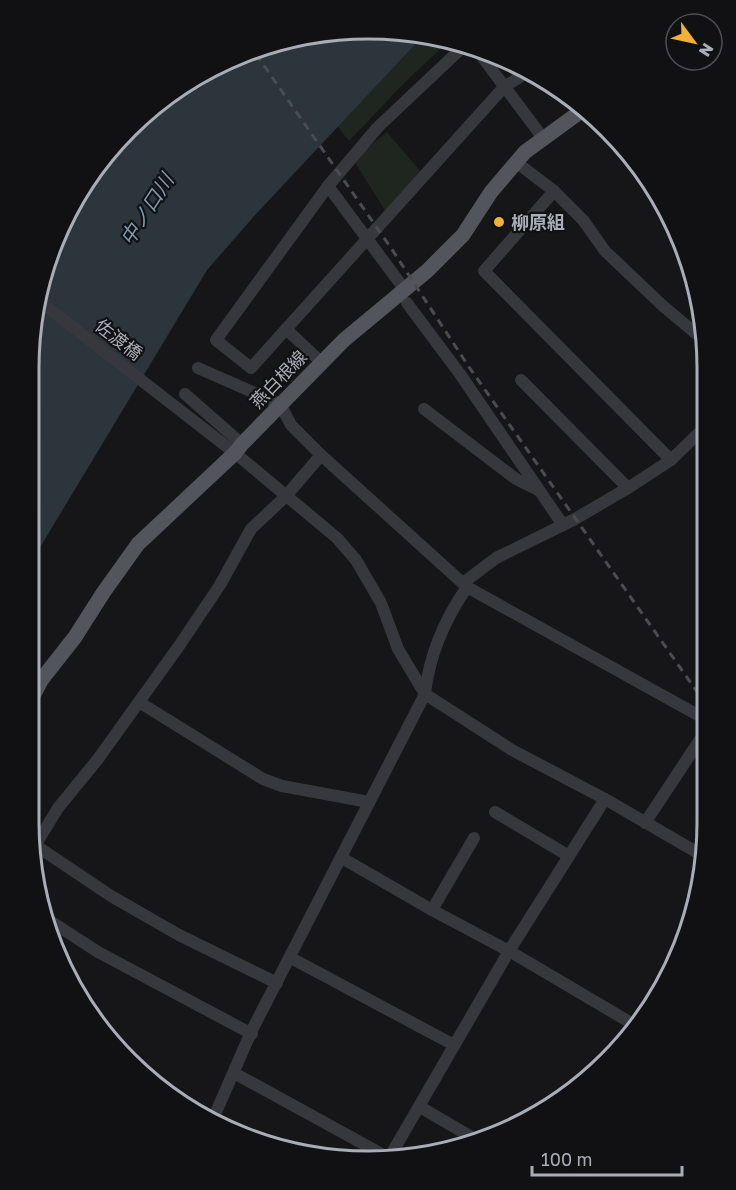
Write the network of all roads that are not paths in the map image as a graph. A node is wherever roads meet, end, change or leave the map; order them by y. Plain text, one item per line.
1 (458, 51) edge
2 (484, 60) edge
3 (521, 77) edge
4 (504, 87) junction
5 (577, 114) edge
6 (543, 138) junction
7 (516, 162) junction
8 (328, 186) junction
9 (554, 190) junction
10 (367, 239) junction
11 (406, 297) junction
12 (45, 305) edge
13 (286, 329) junction
14 (695, 333) edge
15 (321, 362) junction
16 (198, 368) dead end
17 (521, 380) dead end
18 (186, 394) dead end
19 (280, 404) junction
20 (424, 409) dead end
21 (697, 435) edge
22 (239, 448) junction
23 (321, 455) junction
24 (671, 460) junction
25 (628, 488) junction
26 (539, 490) junction
27 (286, 496) junction
28 (563, 525) junction
29 (465, 585) junction
30 (39, 685) edge
31 (425, 694) junction
32 (139, 702) junction
33 (697, 715) edge
34 (697, 744) edge
35 (604, 799) junction
36 (369, 802) junction
37 (495, 812) dead end
38 (645, 823) junction
39 (40, 838) edge
40 (474, 838) dead end
41 (41, 851) edge
42 (695, 851) edge
43 (569, 856) junction
44 (342, 858) junction
45 (432, 910) junction
46 (55, 924) edge
47 (508, 951) junction
48 (291, 958) junction
49 (277, 983) junction
50 (629, 1022) edge
51 (252, 1034) junction
52 (454, 1045) junction
53 (234, 1073) junction
54 (420, 1107) junction
55 (215, 1114) edge
56 (469, 1135) edge
57 (394, 1150) edge
58 (376, 1151) edge

1 - 8 street
2 - 4 street
3 - 4 street
4 - 6 street
4 - 10 street
5 - 6 main road, 燕白根線
6 - 7 main road, 燕白根線
7 - 9 street
7 - 11 main road, 燕白根線
8 - 10 street
8 - 13 street
9 - 14 street
9 - 24 street
10 - 11 street
10 - 13 street
11 - 15 main road, 燕白根線
11 - 26 street
12 - 22 street, 佐渡橋
13 - 15 street
15 - 19 main road, 燕白根線
16 - 19 street
17 - 25 street
18 - 22 street
19 - 22 main road, 燕白根線
19 - 23 street
20 - 26 street
21 - 24 street
22 - 27 street
22 - 30 main road, 燕白根線
23 - 27 street
23 - 29 street
24 - 25 street
25 - 28 street
26 - 28 street
27 - 31 street
27 - 32 street
28 - 29 street
29 - 31 street
29 - 33 street
31 - 35 street
31 - 36 street
32 - 36 street
32 - 39 street
34 - 38 street
35 - 38 street
35 - 43 street
36 - 44 street
37 - 43 street
38 - 42 street
40 - 45 street
41 - 49 street
43 - 47 street
44 - 45 street
44 - 48 street
45 - 47 street
46 - 51 street
47 - 50 street
47 - 52 street
48 - 49 street
48 - 52 street
49 - 51 street
51 - 53 street
52 - 54 street
53 - 55 street
53 - 58 street
54 - 56 street
54 - 57 street

